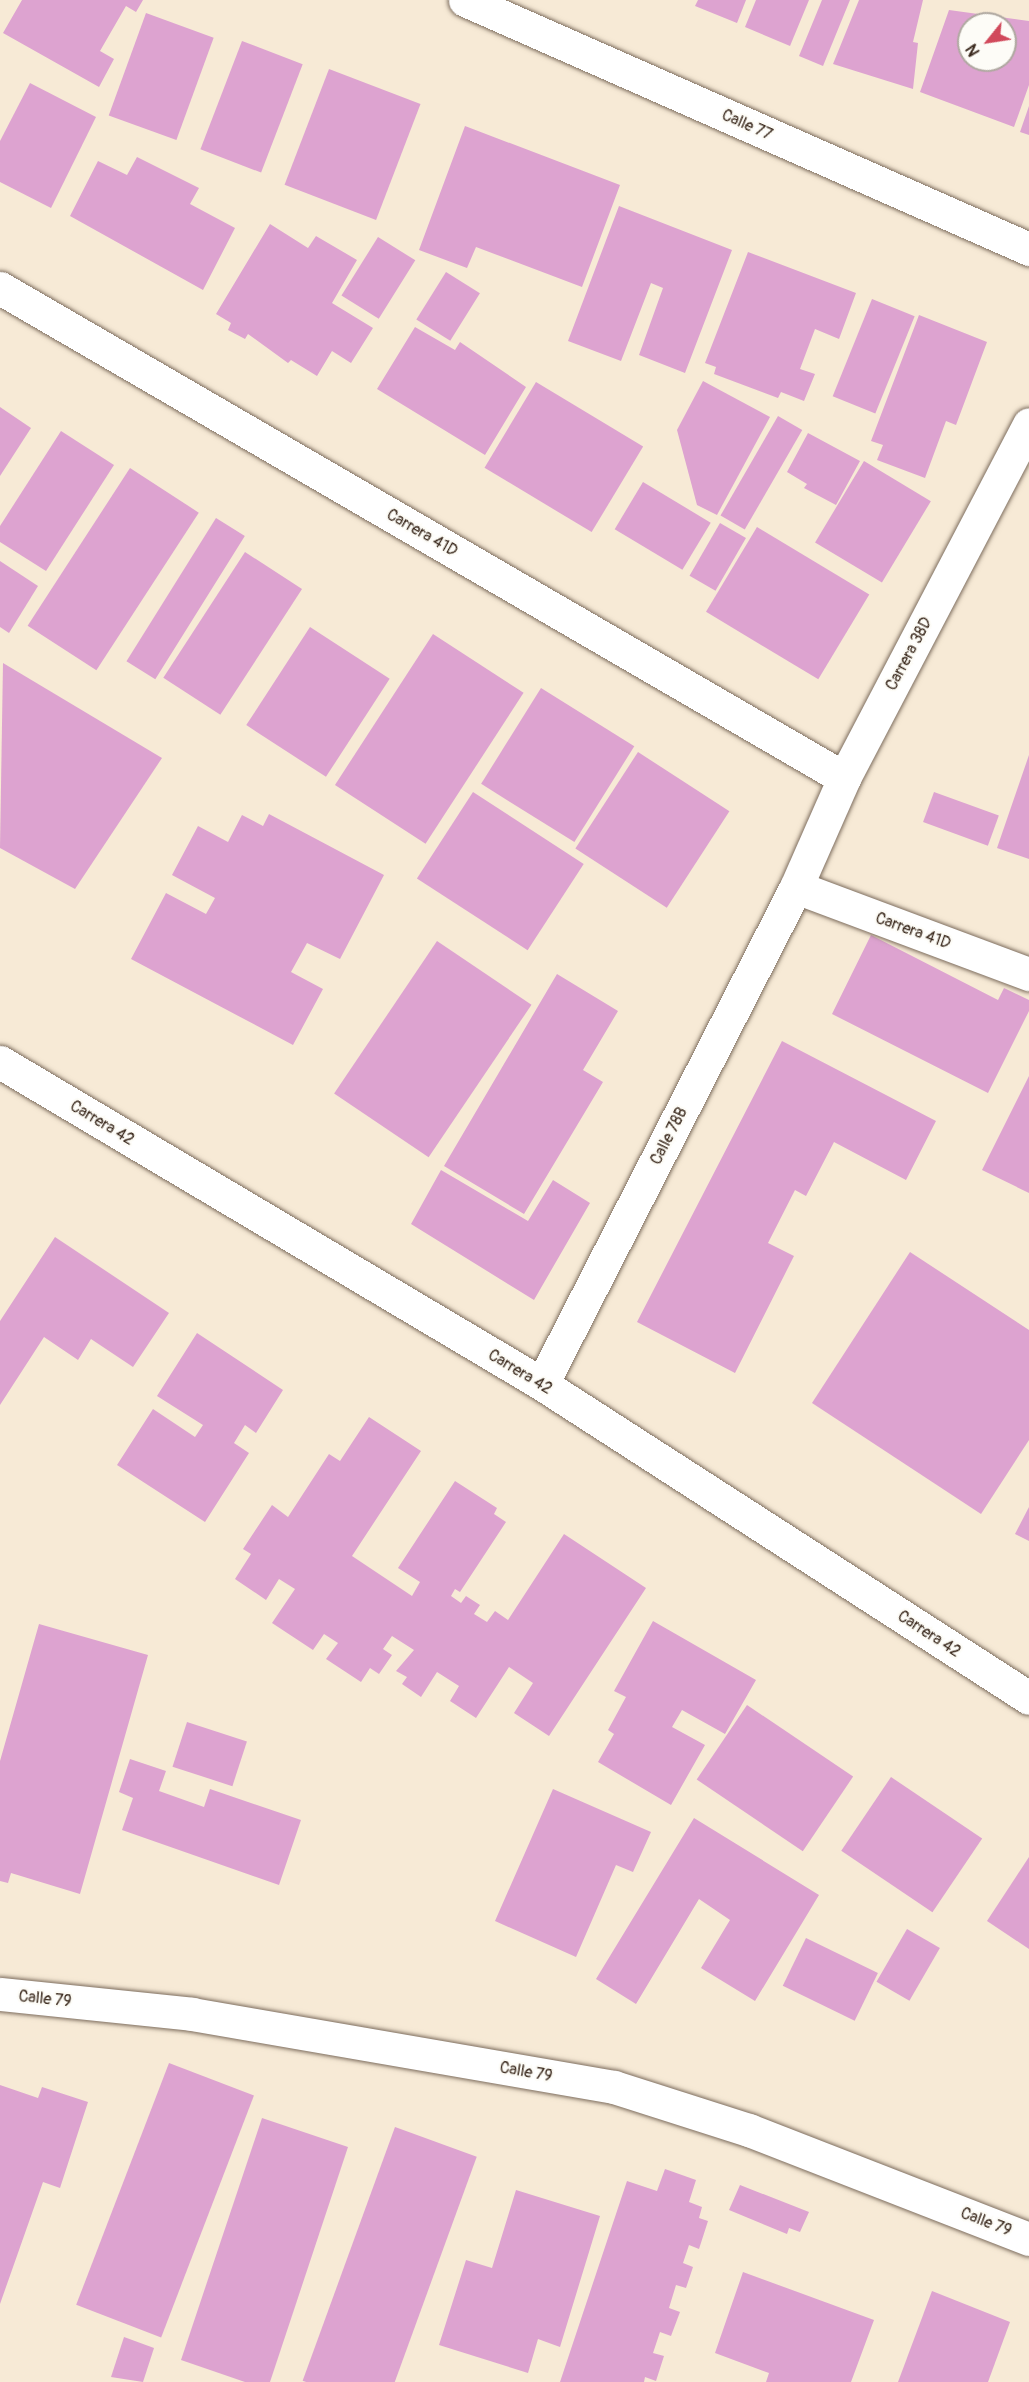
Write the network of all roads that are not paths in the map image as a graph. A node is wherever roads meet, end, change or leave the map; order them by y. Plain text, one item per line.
1 (465, 0) edge
2 (1029, 249) edge
3 (0, 288) edge
4 (1029, 424) edge
5 (843, 778) junction
6 (796, 887) junction
7 (1029, 974) edge
8 (0, 1062) edge
9 (542, 1384) junction
10 (1029, 1698) edge
11 (0, 1994) edge
12 (1029, 2239) edge

1 - 2 street, Calle 77
3 - 5 street, Carrera 41D
4 - 5 street, Carrera 38D
5 - 6 street, Carrera 38D
6 - 7 street, Carrera 41D
6 - 9 street, Calle 78B
8 - 9 street, Carrera 42
9 - 10 street, Carrera 42
11 - 12 street, Calle 79

